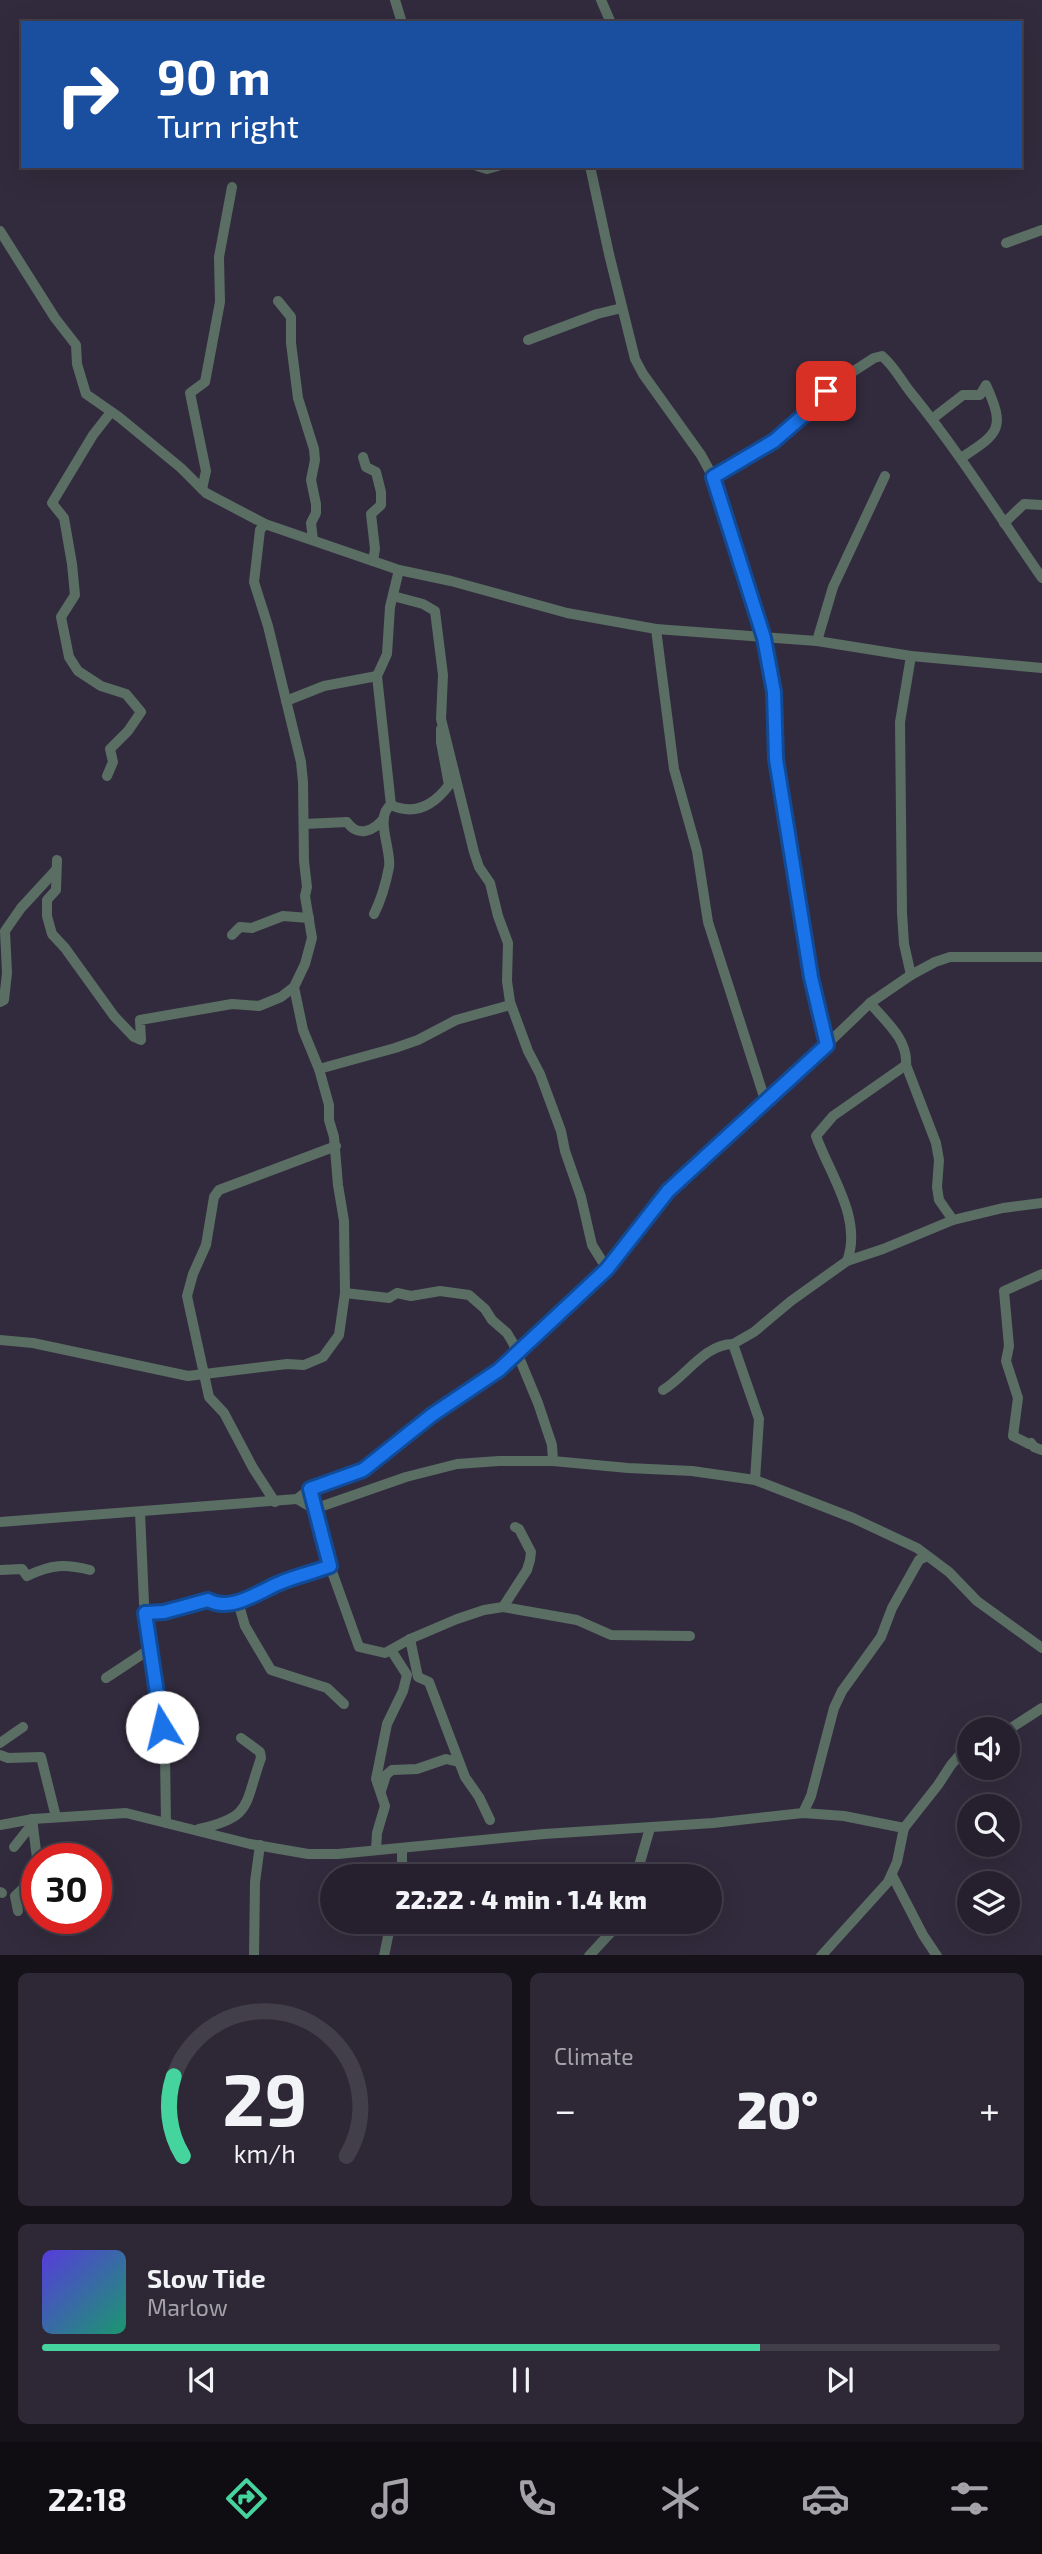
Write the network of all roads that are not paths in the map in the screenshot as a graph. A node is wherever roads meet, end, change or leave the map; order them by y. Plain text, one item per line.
1 (395, 0) edge
2 (601, 0) edge
3 (400, 21) edge
4 (610, 21) edge
5 (590, 168) edge
6 (232, 187) dead end
7 (1042, 230) edge
8 (0, 232) edge
9 (1006, 243) dead end
10 (278, 301) dead end
11 (622, 307) junction
12 (528, 340) dead end
13 (111, 412) junction
14 (932, 418) junction
15 (363, 457) dead end
16 (961, 458) junction
17 (885, 476) dead end
18 (713, 477) junction
19 (202, 489) junction
20 (1042, 505) edge
21 (1004, 523) junction
22 (265, 524) junction
23 (313, 540) junction
24 (373, 561) junction
25 (399, 570) junction
26 (1042, 578) edge
27 (393, 596) junction
28 (656, 629) junction
29 (764, 638) junction
30 (817, 640) junction
31 (911, 656) junction
32 (1042, 668) edge
33 (377, 676) junction
34 (286, 701) junction
35 (441, 719) junction
36 (107, 776) dead end
37 (391, 804) junction
38 (384, 818) junction
39 (304, 824) junction
40 (374, 914) dead end
41 (309, 918) junction
42 (232, 934) dead end
43 (1042, 957) edge
44 (911, 975) junction
45 (294, 987) junction
46 (0, 1002) edge
47 (870, 1003) junction
48 (510, 1005) junction
49 (827, 1045) junction
50 (906, 1065) junction
51 (319, 1069) junction
52 (766, 1104) junction
53 (336, 1146) junction
54 (1042, 1203) edge
55 (953, 1220) junction
56 (852, 1247) junction
57 (864, 1255) junction
58 (847, 1261) junction
59 (607, 1269) junction
60 (1042, 1274) edge
61 (345, 1293) junction
62 (0, 1340) edge
63 (733, 1344) junction
64 (516, 1352) junction
65 (202, 1374) junction
66 (663, 1390) dead end
67 (1042, 1450) edge
68 (553, 1461) junction
69 (755, 1480) junction
70 (310, 1489) junction
71 (297, 1499) junction
72 (275, 1502) junction
73 (314, 1509) junction
74 (140, 1512) junction
75 (0, 1522) edge
76 (515, 1527) dead end
77 (927, 1556) junction
78 (330, 1566) junction
79 (0, 1570) edge
80 (90, 1570) dead end
81 (238, 1602) junction
82 (503, 1607) junction
83 (145, 1613) junction
84 (690, 1636) dead end
85 (410, 1639) junction
86 (1042, 1648) edge
87 (150, 1649) junction
88 (391, 1650) junction
89 (106, 1678) dead end
90 (344, 1703) dead end
91 (1042, 1708) edge
92 (1020, 1722) edge
93 (23, 1727) dead end
94 (241, 1738) dead end
95 (0, 1743) edge
96 (0, 1755) edge
97 (957, 1758) edge
98 (459, 1762) junction
99 (380, 1795) junction
100 (803, 1813) junction
101 (56, 1817) junction
102 (490, 1820) dead end
103 (32, 1821) junction
104 (166, 1823) junction
105 (0, 1825) edge
106 (650, 1828) junction
107 (904, 1828) junction
108 (198, 1830) junction
109 (35, 1843) edge
110 (260, 1845) junction
111 (14, 1847) dead end
112 (402, 1848) junction
113 (376, 1850) junction
114 (402, 1864) edge
115 (640, 1864) edge
116 (892, 1875) junction
117 (21, 1890) edge
118 (18, 1911) dead end
119 (388, 1934) edge
120 (609, 1934) edge
121 (254, 1955) edge
122 (384, 1955) edge
123 (589, 1955) edge
124 (821, 1955) edge
125 (937, 1955) edge

1 - 3 street
2 - 4 street
5 - 11 street
6 - 19 street
7 - 9 street
8 - 13 street
10 - 23 street
11 - 12 street
11 - 18 street
13 - 19 street
13 - 36 street
14 - 16 street
14 - 16 street
14 - 18 street
15 - 24 street
16 - 21 street
17 - 30 street
18 - 29 street
19 - 22 street
20 - 21 street
21 - 26 street
22 - 23 street
22 - 34 street
23 - 24 street
24 - 25 street
25 - 27 street
25 - 28 street
27 - 33 street
27 - 35 street
28 - 29 street
28 - 52 street
29 - 30 street
29 - 49 street
30 - 31 street
31 - 32 street
31 - 44 street
33 - 34 street
33 - 37 street
34 - 39 street
35 - 37 street
35 - 48 street
37 - 38 street
38 - 39 street
38 - 40 street
39 - 41 street
41 - 42 street
41 - 45 street
43 - 44 street
44 - 47 street
45 - 46 street
45 - 51 street
47 - 49 street
47 - 50 street
48 - 51 street
48 - 59 street
49 - 52 street
50 - 55 street
50 - 56 street
51 - 53 street
52 - 59 street
53 - 61 street
53 - 65 street
54 - 55 street
55 - 57 street
56 - 57 street
56 - 58 street
57 - 58 street
58 - 63 street
59 - 64 street
60 - 67 street
61 - 64 street
61 - 65 street
62 - 65 street
63 - 66 street
63 - 69 street
64 - 68 street
64 - 70 street
65 - 72 street
68 - 69 street
68 - 73 street
69 - 77 street
70 - 71 street
70 - 73 street
71 - 72 street
71 - 73 street
72 - 74 street
73 - 78 street
74 - 75 street
74 - 83 street
76 - 82 street
77 - 86 street
77 - 100 street
78 - 81 street
78 - 88 street
79 - 80 street
81 - 83 street
81 - 90 street
82 - 84 street
82 - 85 street
83 - 87 street
85 - 88 street
85 - 98 street
87 - 89 street
87 - 104 street
88 - 99 street
91 - 92 street
93 - 95 street
94 - 108 street
96 - 101 street
97 - 107 street
98 - 99 street
98 - 102 street
99 - 113 street
100 - 106 street
100 - 107 street
101 - 103 street
101 - 104 street
103 - 105 street
103 - 109 street
103 - 111 street
104 - 108 street
106 - 112 street
106 - 115 street
107 - 116 street
108 - 110 street
110 - 113 street
110 - 121 street
112 - 113 street
112 - 114 street
116 - 124 street
116 - 125 street
117 - 118 street
119 - 122 street
120 - 123 street

